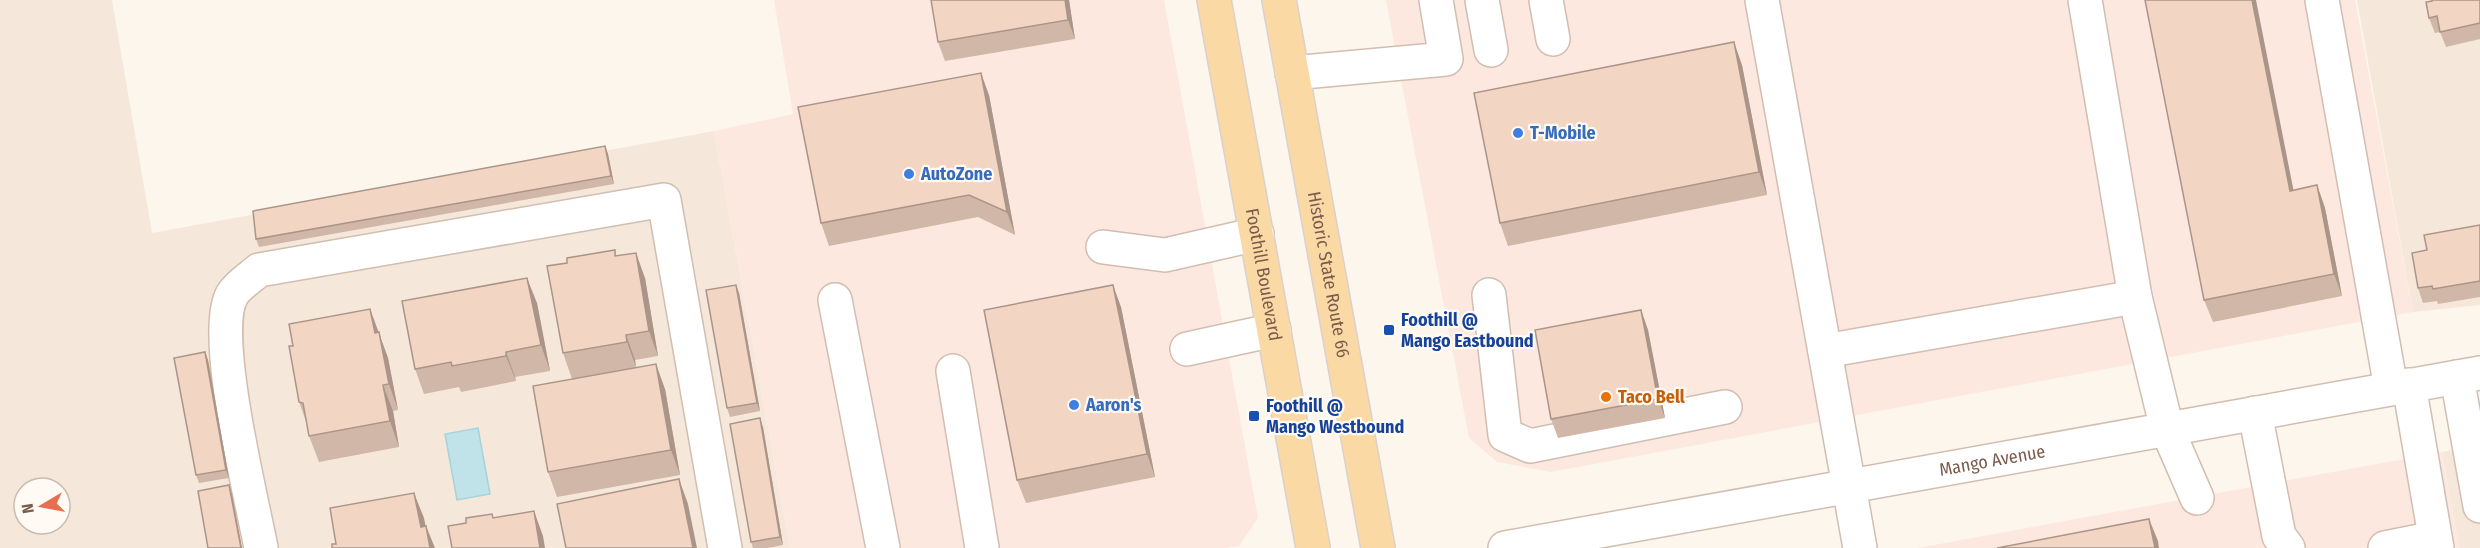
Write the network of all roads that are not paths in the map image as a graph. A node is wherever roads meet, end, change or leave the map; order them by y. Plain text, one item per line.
1 (1214, 0) edge
2 (1279, 0) edge
3 (1436, 0) edge
4 (1482, 0) edge
5 (1546, 0) edge
6 (1762, 0) edge
7 (2085, 0) edge
8 (2322, 0) edge
9 (1553, 39) dead end
10 (1491, 50) dead end
11 (1292, 73) junction
12 (1257, 234) junction
13 (1103, 247) dead end
14 (1489, 295) dead end
15 (2135, 297) junction
16 (835, 300) dead end
17 (1274, 330) junction
18 (1187, 349) dead end
19 (1825, 351) junction
20 (953, 371) dead end
21 (2469, 375) edge
22 (2400, 387) junction
23 (1725, 407) dead end
24 (2254, 413) junction
25 (2167, 429) junction
26 (1849, 486) junction
27 (2197, 498) dead end
28 (2480, 506) edge
29 (1626, 537) edge
30 (2436, 543) edge
31 (261, 548) edge
32 (725, 548) edge
33 (883, 548) edge
34 (982, 548) edge
35 (1313, 548) edge
36 (1378, 548) edge
37 (1506, 548) edge
38 (1860, 548) edge
39 (2288, 548) edge
40 (2385, 548) edge

1 - 12 main road, Foothill Boulevard
2 - 11 main road, Historic State Route 66
3 - 11 street
4 - 10 street
5 - 9 street
6 - 19 street
7 - 15 street
8 - 22 street
11 - 36 main road, Historic State Route 66
12 - 13 street
12 - 17 main road, Foothill Boulevard
14 - 23 street
15 - 19 street
15 - 25 street
16 - 33 street
17 - 18 street
17 - 35 main road, Foothill Boulevard
19 - 26 street
20 - 34 street
21 - 22 street, Mango Avenue
21 - 28 street
22 - 24 street, Mango Avenue
22 - 30 street
24 - 25 street, Mango Avenue
24 - 39 street
25 - 26 street, Mango Avenue
25 - 27 street
26 - 29 street, Mango Avenue
26 - 38 street
29 - 37 street, Mango Avenue
30 - 40 street
31 - 32 street

